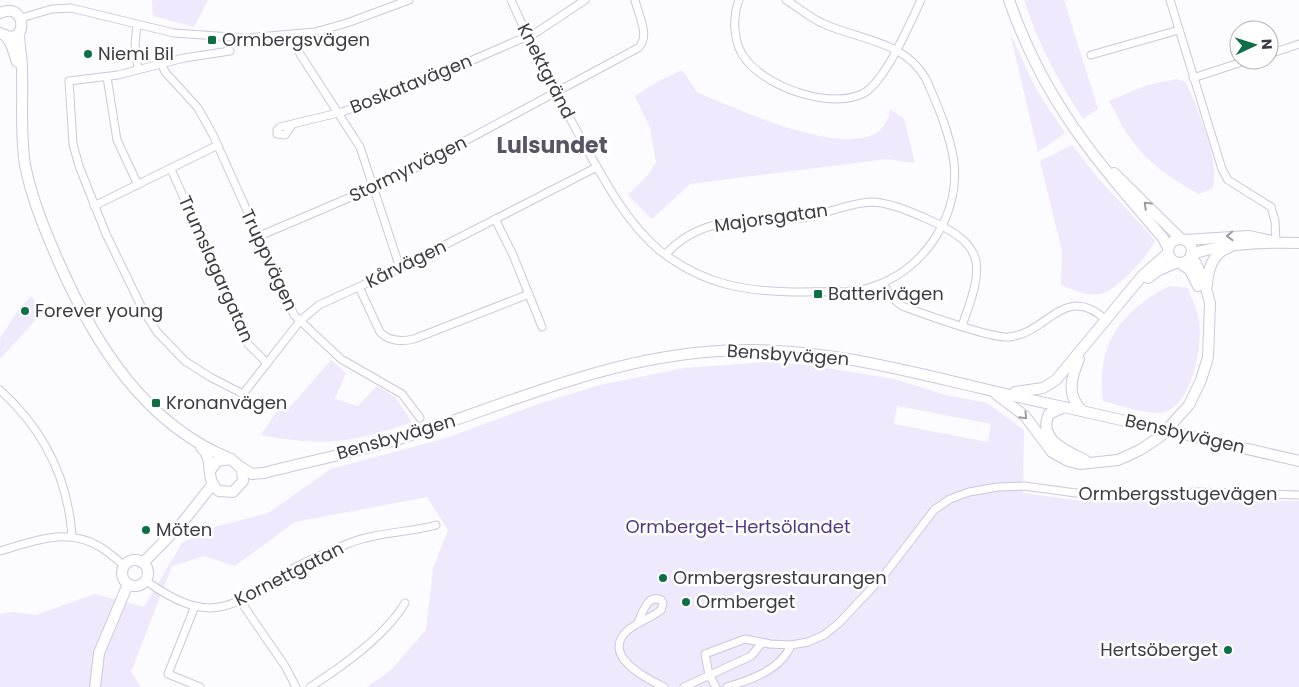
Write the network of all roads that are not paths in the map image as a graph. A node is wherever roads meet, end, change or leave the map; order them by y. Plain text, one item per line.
1 (1, 0) edge
2 (409, 0) edge
3 (511, 0) edge
4 (585, 0) edge
5 (635, 0) edge
6 (739, 0) edge
7 (786, 0) edge
8 (922, 0) edge
9 (1009, 0) edge
10 (1170, 0) edge
11 (4, 11) edge
12 (22, 18) junction
13 (137, 25) junction
14 (1178, 30) junction
15 (18, 32) junction
16 (3, 34) edge
17 (294, 35) junction
18 (527, 36) junction
19 (1299, 44) edge
20 (896, 50) junction
21 (230, 51) dead end
22 (1279, 51) edge
23 (1091, 55) dead end
24 (161, 64) junction
25 (1229, 66) edge
26 (138, 69) junction
27 (107, 77) junction
28 (1193, 78) junction
29 (22, 86) junction
30 (556, 93) junction
31 (338, 113) junction
32 (292, 125) dead end
33 (1082, 140) junction
34 (218, 145) junction
35 (597, 167) junction
36 (171, 169) junction
37 (138, 185) junction
38 (374, 188) junction
39 (94, 206) junction
40 (496, 219) junction
41 (943, 226) junction
42 (258, 237) junction
43 (1182, 240) junction
44 (1276, 242) junction
45 (1299, 243) edge
46 (1234, 246) junction
47 (1168, 250) junction
48 (666, 254) junction
49 (1192, 254) junction
50 (1178, 263) junction
51 (400, 268) junction
52 (883, 283) junction
53 (359, 287) junction
54 (1133, 288) junction
55 (1207, 288) junction
56 (529, 294) junction
57 (1105, 319) junction
58 (300, 322) junction
59 (1209, 325) junction
60 (962, 326) junction
61 (542, 327) dead end
62 (1082, 350) junction
63 (268, 364) junction
64 (984, 389) junction
65 (0, 390) edge
66 (1065, 407) junction
67 (1082, 411) junction
68 (420, 418) dead end
69 (192, 440) junction
70 (231, 459) junction
71 (1299, 461) edge
72 (1090, 462) junction
73 (242, 467) junction
74 (283, 468) junction
75 (210, 471) junction
76 (212, 485) junction
77 (236, 490) junction
78 (1299, 495) edge
79 (436, 525) dead end
80 (72, 536) junction
81 (0, 551) edge
82 (143, 563) junction
83 (125, 566) junction
84 (146, 581) junction
85 (128, 584) junction
86 (241, 602) junction
87 (406, 603) dead end
88 (195, 606) junction
89 (637, 624) dead end
90 (762, 643) junction
91 (792, 645) junction
92 (709, 675) junction
93 (95, 687) edge
94 (200, 687) edge
95 (296, 687) edge
96 (310, 687) edge
97 (664, 687) edge
98 (684, 687) edge
99 (716, 687) edge
100 (727, 687) edge

1 - 11 main road
2 - 17 street
3 - 18 street, Knektgränd
4 - 18 street
5 - 30 street, Stormyrvägen
6 - 20 street
7 - 20 street
8 - 20 street
9 - 33 main road
10 - 14 street
11 - 12 main road
12 - 13 street
12 - 15 main road
13 - 17 street
13 - 26 street
14 - 23 street
14 - 28 street
15 - 16 main road
15 - 29 main road
16 - 29 main road
17 - 31 street
18 - 30 street, Knektgränd
18 - 31 street, Boskatavägen
19 - 22 street
20 - 41 street
21 - 24 street
24 - 26 street
24 - 34 street, Truppvägen
25 - 28 street
26 - 27 street
27 - 37 street
27 - 39 street
28 - 44 street
29 - 69 main road
30 - 35 street, Knektgränd
30 - 38 street, Stormyrvägen
31 - 32 street, Boskatavägen
31 - 38 street
43 -> 33 main road
33 - 47 main road
34 - 36 street
34 - 42 street, Truppvägen
35 - 40 street, Kårvägen
35 - 48 street
36 - 37 street
36 - 63 street, Trumslagargatan
37 - 39 street
38 - 42 street, Stormyrvägen
38 - 51 street
39 - 63 street, Kårvägen
40 - 51 street, Kårvägen
40 - 56 street
41 - 48 street, Majorsgatan
41 - 52 street
41 - 60 street, Majorsgatan
42 - 58 street, Truppvägen
44 -> 43 main road
43 - 47 main road
43 - 49 main road
44 - 45 main road
44 - 46 main road
46 - 49 main road
46 - 55 main road
47 - 50 main road
47 - 54 main road
48 - 52 street
49 - 50 main road
49 - 55 main road
50 - 54 main road
50 - 59 main road
51 - 53 street, Kårvägen
52 - 60 street
53 - 56 street
53 - 58 street, Kårvägen
54 - 57 main road
55 - 59 main road
56 - 61 street
57 - 60 street
57 - 62 main road
58 - 63 street, Kårvägen
58 - 68 street, Truppvägen
59 - 72 main road
62 - 64 main road
62 - 67 main road
64 - 66 main road, Bensbyvägen
64 -> 72 main road
64 - 74 main road, Bensbyvägen
65 - 80 street
66 - 67 main road, Bensbyvägen
66 - 72 main road
67 - 71 main road, Bensbyvägen, bridge
69 - 70 main road
69 - 75 main road
70 - 73 main road
70 - 75 main road
73 - 74 main road, Bensbyvägen
73 - 77 main road
74 - 77 main road, Bensbyvägen
75 - 76 main road
76 - 77 main road
76 - 82 main road
78 - 91 street, Ormbergsstugevägen
79 - 86 street, Kornettgatan
80 - 81 street
80 - 83 street
82 - 83 main road
82 - 84 main road
83 - 85 main road
84 - 85 main road
84 - 88 street, Kornettgatan
85 - 93 main road
86 - 88 street, Kornettgatan
86 - 95 street
87 - 96 street
88 - 94 street
89 - 97 street
90 - 91 street, Ormbergsstugevägen
90 - 92 street
90 - 92 street, Ormbergsstugevägen
91 - 100 street
92 - 98 street
92 - 99 street

